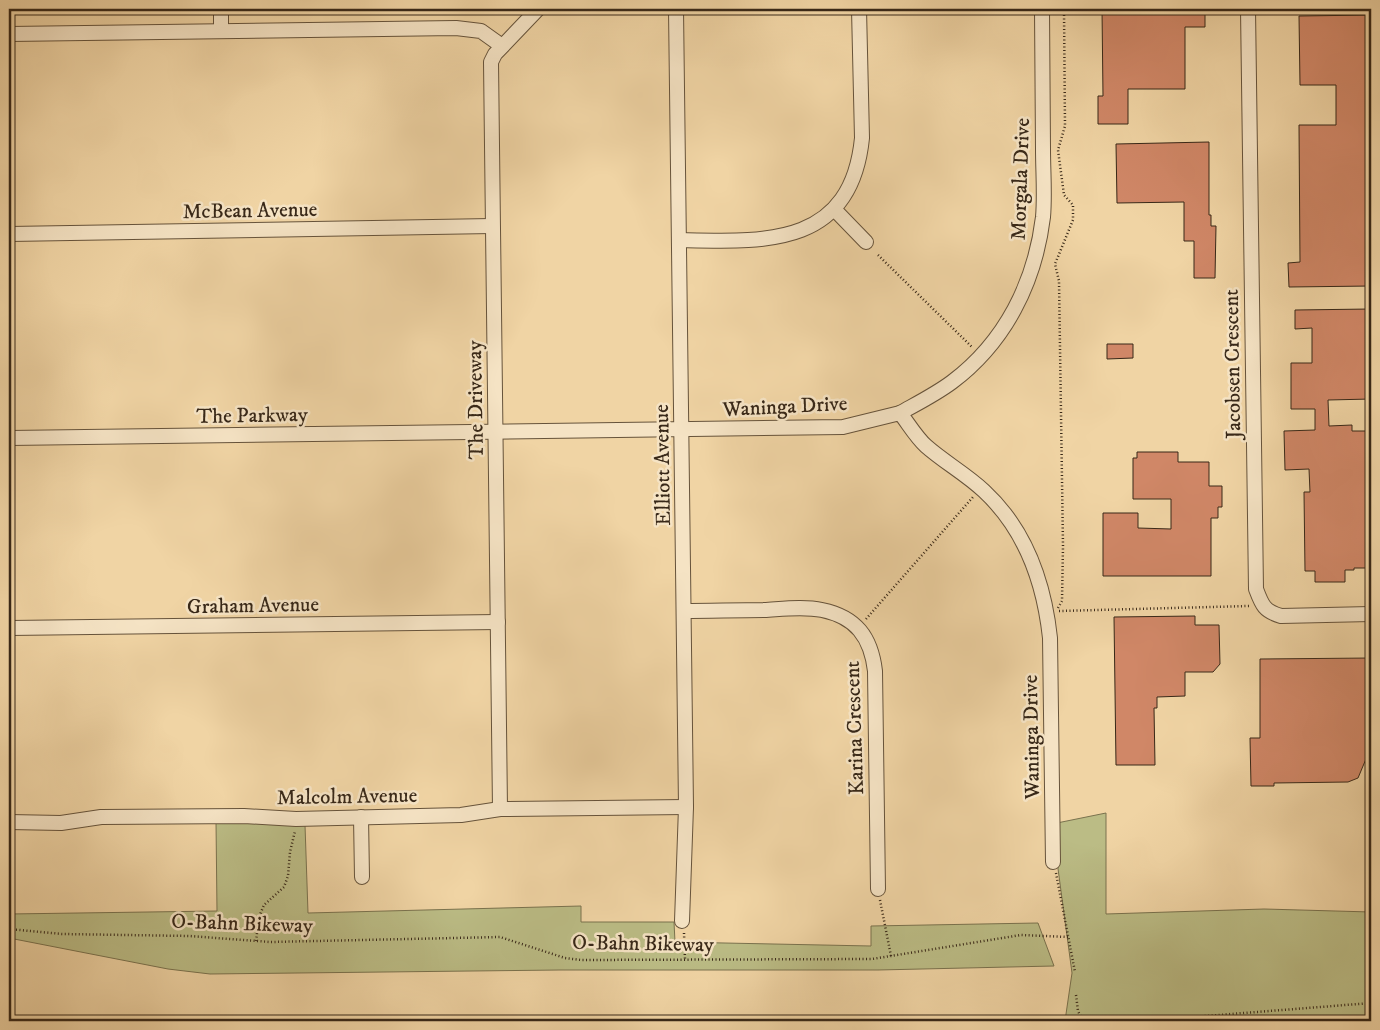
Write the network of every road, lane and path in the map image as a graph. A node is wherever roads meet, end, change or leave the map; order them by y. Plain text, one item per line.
1 (221, 9) edge
2 (538, 9) edge
3 (676, 9) edge
4 (859, 9) edge
5 (1042, 9) edge
6 (1064, 9) edge
7 (1248, 9) edge
8 (221, 30) junction
9 (9, 34) edge
10 (502, 46) junction
11 (834, 209) junction
12 (492, 226) junction
13 (9, 234) edge
14 (678, 240) junction
15 (866, 242) dead end
16 (878, 255) dead end
17 (973, 348) dead end
18 (900, 413) junction
19 (682, 430) junction
20 (496, 432) junction
21 (9, 438) edge
22 (980, 488) junction
23 (1263, 606) junction
24 (684, 611) junction
25 (1371, 614) edge
26 (498, 622) junction
27 (9, 628) edge
28 (858, 628) junction
29 (686, 807) junction
30 (500, 809) junction
31 (361, 818) junction
32 (296, 820) junction
33 (9, 822) edge
34 (1053, 862) joint
35 (362, 877) dead end
36 (878, 889) joint
37 (682, 921) joint
38 (9, 929) edge
39 (1069, 937) junction
40 (256, 941) junction
41 (891, 956) junction
42 (685, 959) junction
43 (1075, 972) dead end
44 (1076, 995) dead end
45 (1371, 1003) edge
46 (1082, 1021) edge
47 (1163, 1021) edge

1 - 8 street
2 - 10 street, The Driveway
3 - 14 street, Elliott Avenue
4 - 11 street
5 - 18 street, Morgala Drive
6 - 23 path
7 - 23 street, Jacobsen Crescent
8 - 9 street
8 - 10 street
10 - 12 street, The Driveway
11 - 14 street
11 - 15 street
12 - 13 street, McBean Avenue
12 - 20 street, The Driveway
14 - 19 street, Elliott Avenue
16 - 17 path
18 - 19 street, Waninga Drive
18 - 22 street, Waninga Drive
19 - 20 street, Waninga Drive
19 - 24 street, Elliott Avenue
20 - 21 street, The Parkway
20 - 26 street, The Driveway
22 - 28 path
22 - 34 street, Waninga Drive
23 - 25 street
24 - 28 street, Karina Crescent
24 - 29 street, Elliott Avenue
26 - 27 street, Graham Avenue
26 - 30 street, The Driveway
28 - 36 street, Karina Crescent
29 - 30 street, Malcolm Avenue
29 - 37 street, Elliott Avenue
30 - 31 street, Malcolm Avenue
31 - 32 street, Malcolm Avenue
31 - 35 street
32 - 33 street, Malcolm Avenue
32 - 40 path
34 - 39 path
36 - 41 path
37 - 42 path
38 - 40 path, O-Bahn Bikeway
39 - 41 path, O-Bahn Bikeway
39 - 43 path
40 - 42 path, O-Bahn Bikeway
41 - 42 path, O-Bahn Bikeway
44 - 46 path
45 - 47 path

